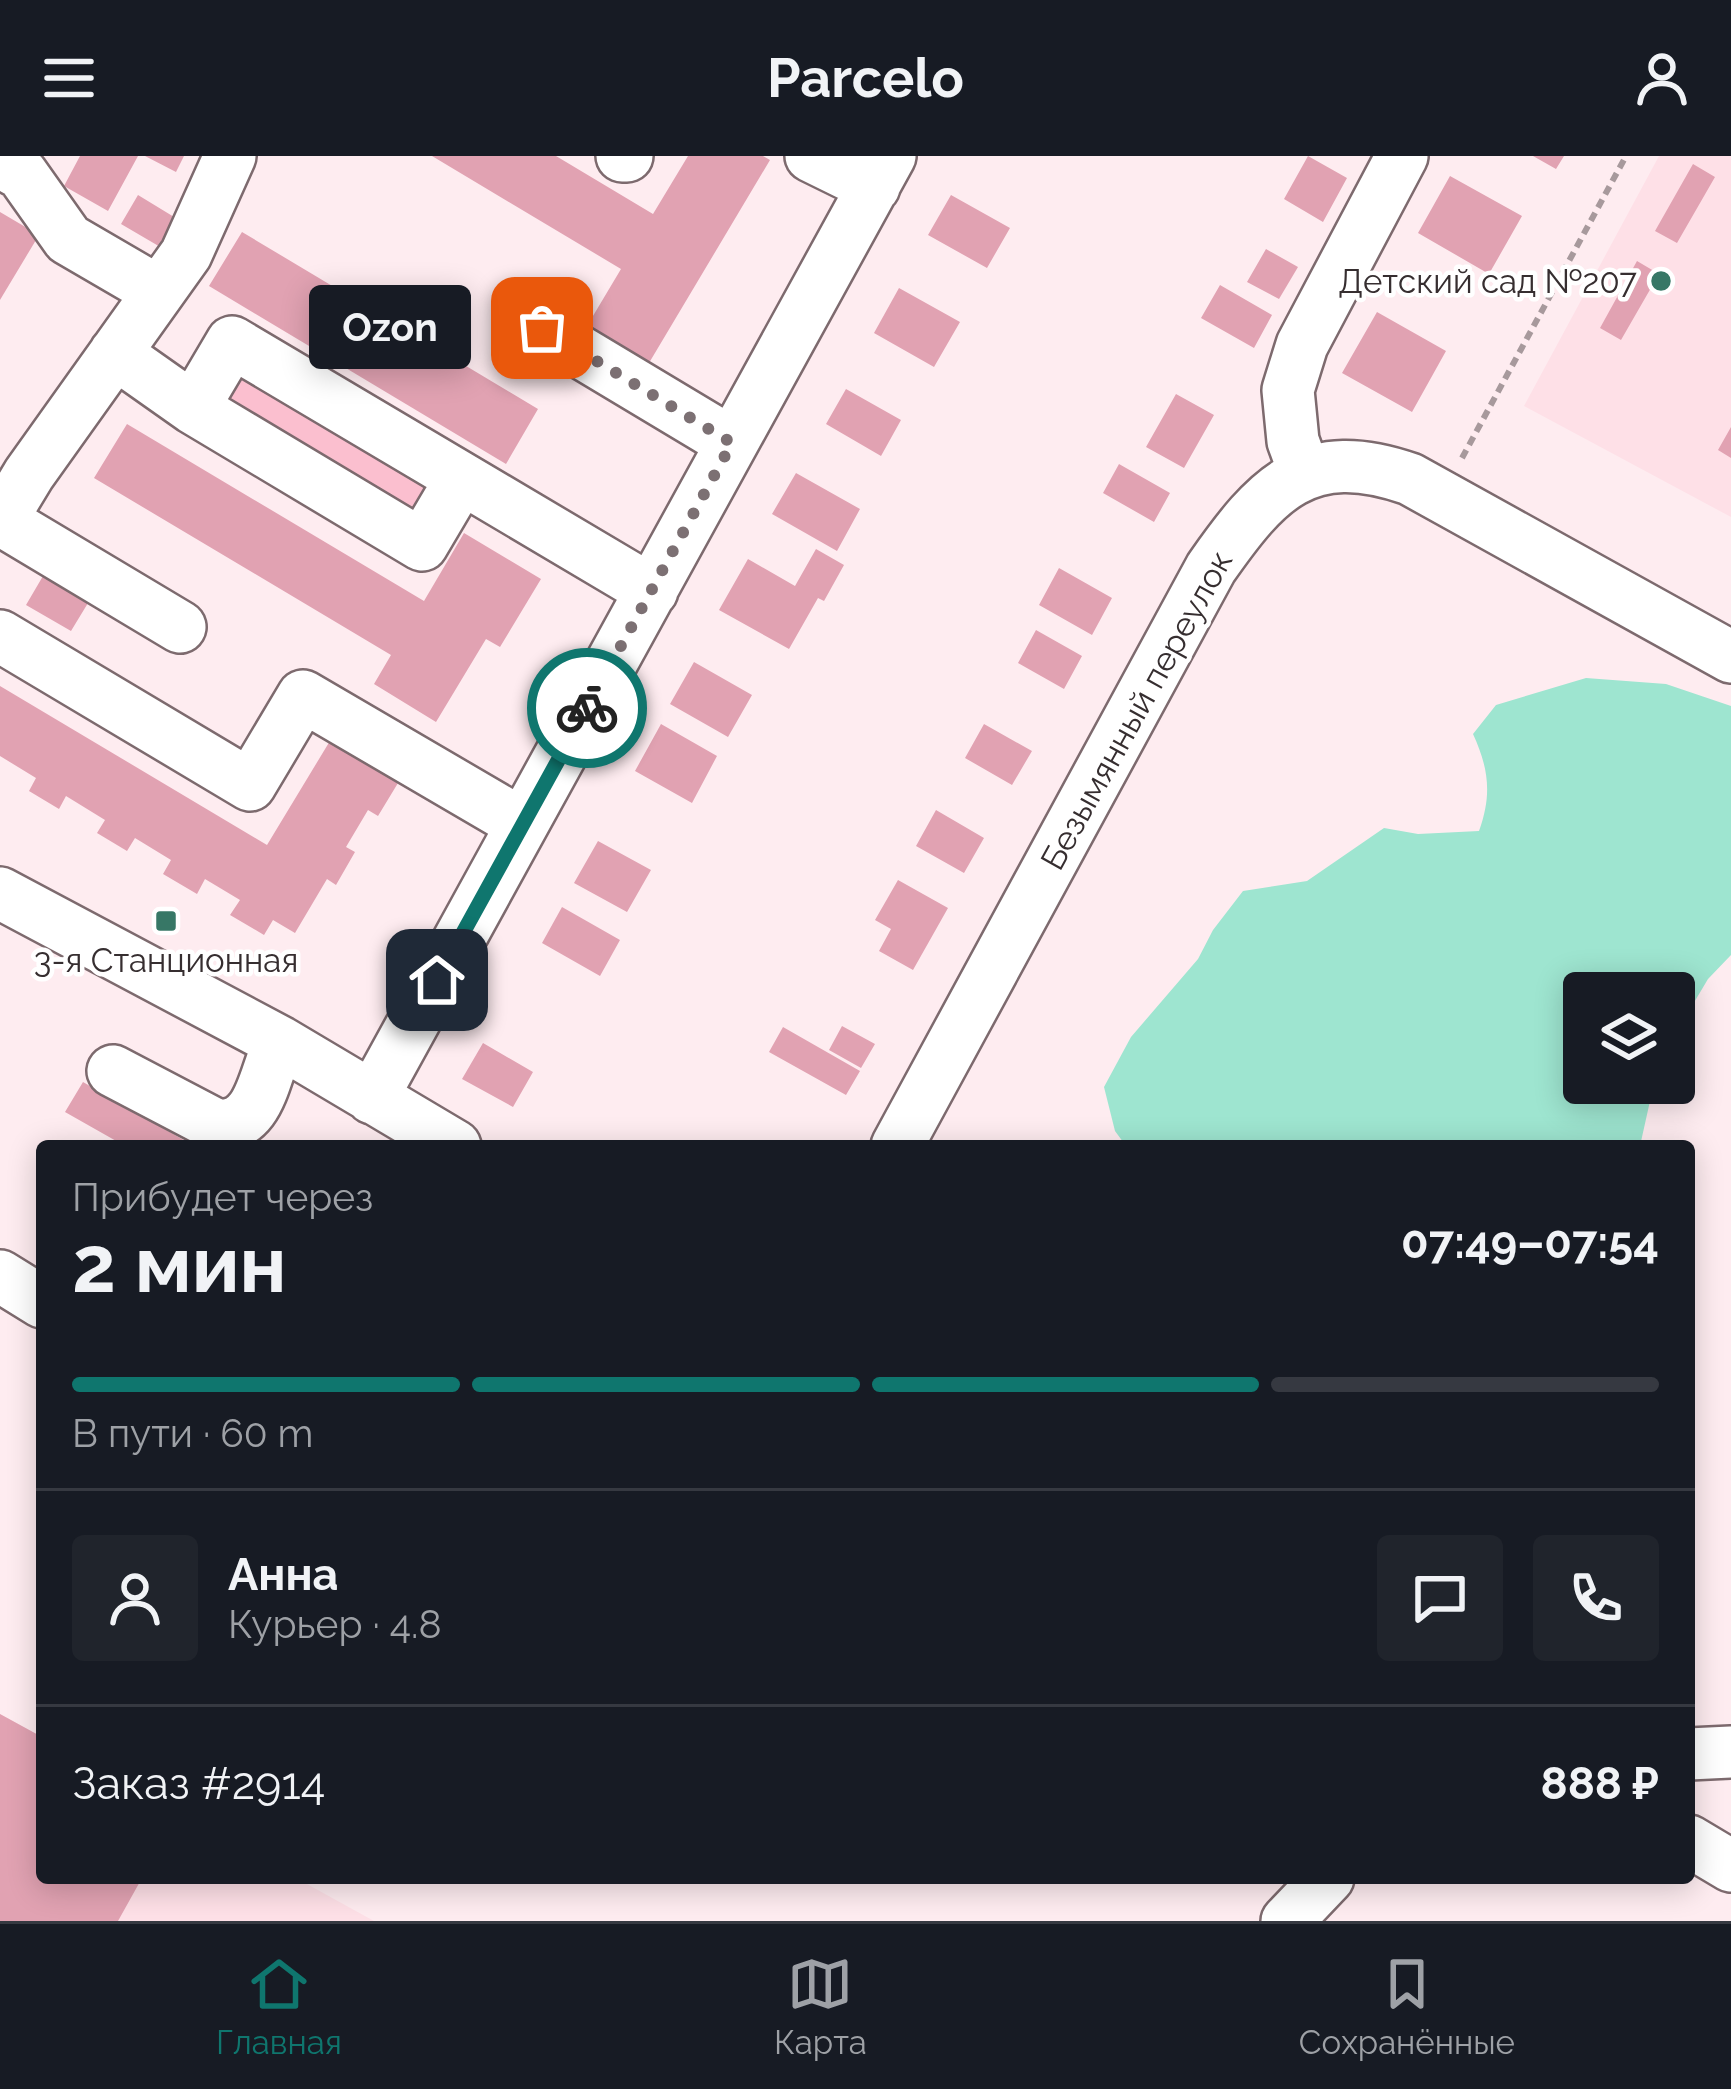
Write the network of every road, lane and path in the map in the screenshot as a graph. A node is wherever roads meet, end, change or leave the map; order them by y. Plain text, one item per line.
1 (230, 156) edge
2 (811, 156) edge
3 (1402, 156) edge
4 (1626, 156) edge
5 (0, 162) edge
6 (882, 172) edge
7 (159, 292) junction
8 (542, 328) dead end
9 (115, 353) junction
10 (193, 408) junction
11 (732, 443) junction
12 (1305, 474) junction
13 (461, 479) junction
14 (1441, 494) junction
15 (1, 521) edge
16 (652, 591) junction
17 (180, 627) dead end
18 (0, 636) edge
19 (1731, 657) edge
20 (522, 824) junction
21 (0, 893) edge
22 (280, 1042) junction
23 (113, 1071) dead end
24 (372, 1098) junction
25 (444, 1140) edge
26 (900, 1140) edge
27 (0, 1276) edge
28 (36, 1298) edge
29 (1731, 1752) edge
30 (1695, 1754) edge
31 (1695, 1845) edge
32 (1731, 1866) edge
33 (1322, 1884) edge
34 (1350, 1884) edge
35 (1287, 1921) edge
36 (1335, 1921) edge

1 - 7 street
2 - 6 street
3 - 12 street
4 - 14 path
5 - 7 street
6 - 11 street
7 - 9 street
8 - 11 street
9 - 10 street
9 - 15 street
10 - 13 street
10 - 13 street
11 - 16 street
12 - 14 street
12 - 26 street, Безымянный переулок
13 - 16 street
14 - 19 street
15 - 17 street
16 - 20 street
18 - 20 street
20 - 24 street
21 - 22 street
22 - 23 street
22 - 24 street
24 - 25 street
27 - 28 street
29 - 30 street
31 - 32 street
33 - 35 street
34 - 36 street

